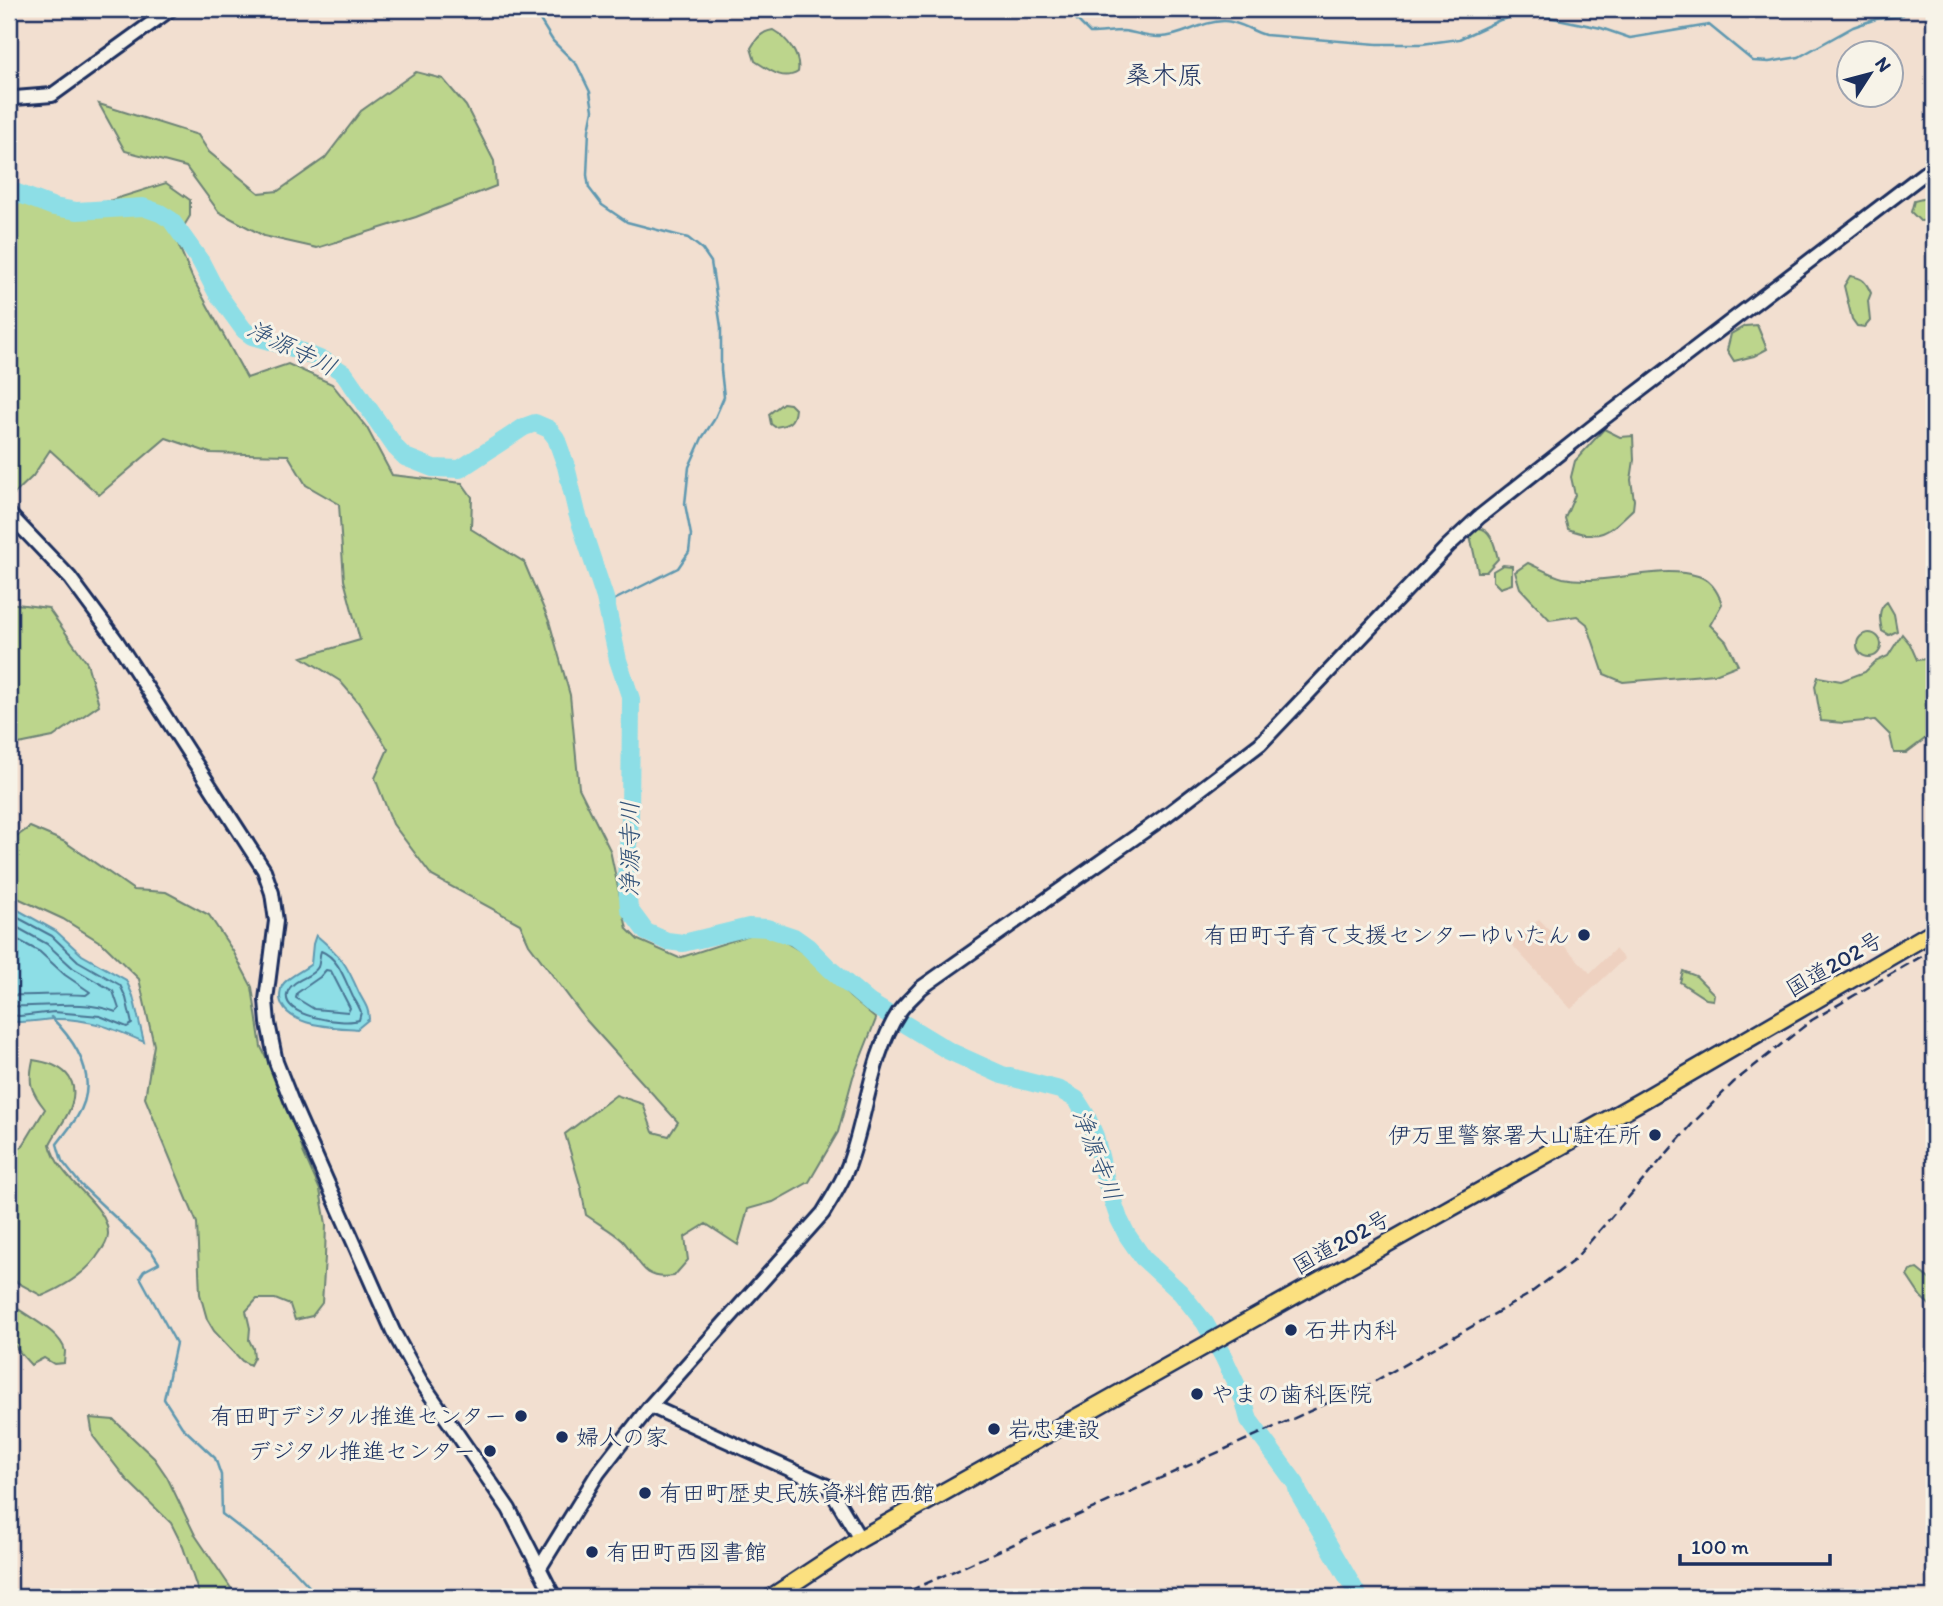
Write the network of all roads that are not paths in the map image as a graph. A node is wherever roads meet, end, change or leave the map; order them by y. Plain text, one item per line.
1 (171, 9) edge
2 (9, 96) edge
3 (1934, 166) edge
4 (9, 514) edge
5 (1934, 931) edge
6 (650, 1406) junction
7 (860, 1539) junction
8 (539, 1569) junction
9 (554, 1597) edge
10 (772, 1597) edge

1 - 2 street
3 - 6 street
4 - 8 street
5 - 7 highway, 国道202号
6 - 7 street
6 - 8 street
7 - 10 highway, 国道202号
8 - 9 street

